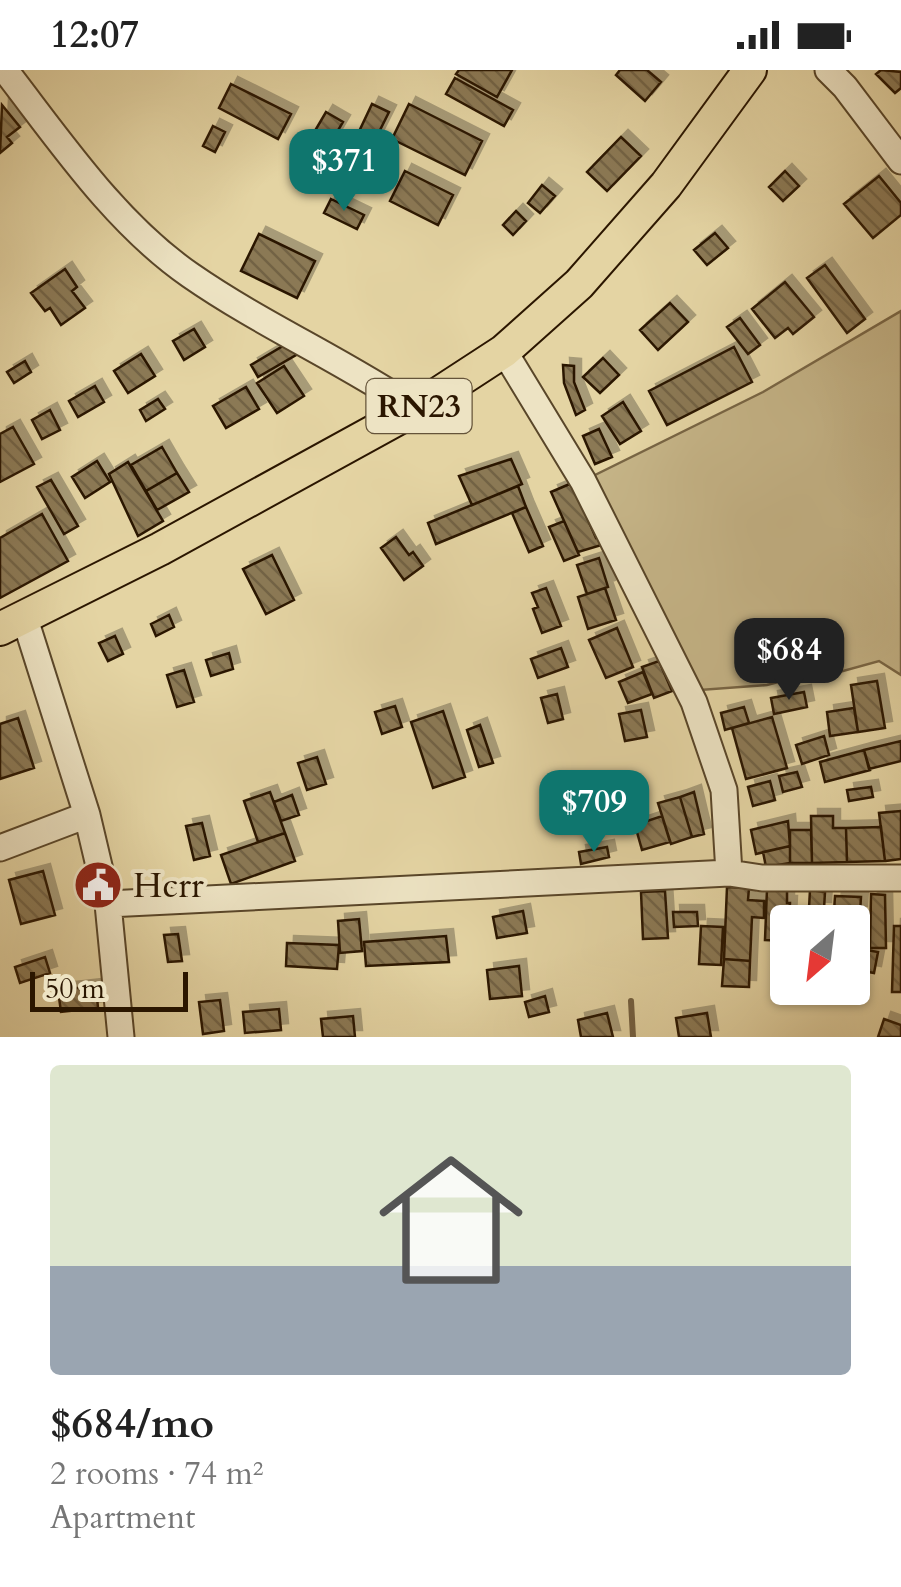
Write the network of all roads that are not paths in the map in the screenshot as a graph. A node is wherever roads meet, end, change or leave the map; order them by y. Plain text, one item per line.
1 (5, 70) edge
2 (750, 70) edge
3 (828, 70) edge
4 (901, 161) edge
5 (504, 351) junction
6 (415, 408) junction
7 (12, 623) edge
8 (87, 814) junction
9 (0, 848) edge
10 (729, 872) junction
11 (901, 878) edge
12 (108, 904) junction
13 (121, 1037) edge

1 - 6 street
2 - 5 main road, RN23
3 - 4 street
5 - 6 main road, RN23
5 - 10 street
6 - 7 main road, RN23
7 - 8 street
8 - 9 street
8 - 12 street
10 - 11 street
10 - 12 street
12 - 13 street

